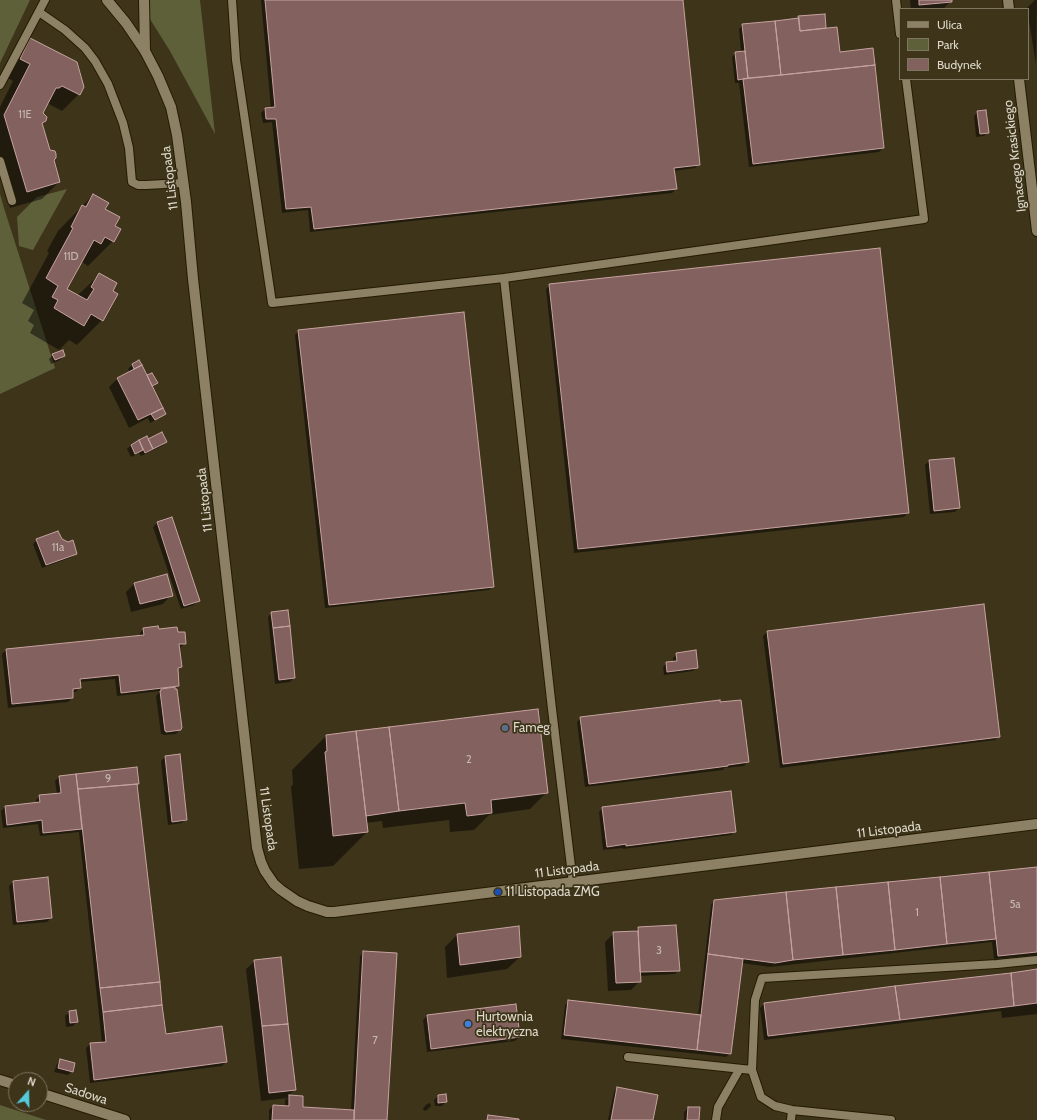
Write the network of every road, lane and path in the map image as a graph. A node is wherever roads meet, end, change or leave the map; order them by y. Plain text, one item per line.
1 (45, 0) edge
2 (107, 0) edge
3 (144, 0) edge
4 (232, 0) edge
5 (896, 0) edge
6 (39, 12) junction
7 (899, 26) edge
8 (145, 51) junction
9 (906, 80) edge
10 (1019, 80) edge
11 (0, 85) edge
12 (0, 161) edge
13 (183, 183) junction
14 (12, 201) dead end
15 (1037, 231) edge
16 (504, 278) junction
17 (1037, 824) edge
18 (573, 883) junction
19 (1037, 960) edge
20 (628, 1057) dead end
21 (739, 1070) junction
22 (752, 1070) junction
23 (48, 1096) edge
24 (792, 1110) junction
25 (125, 1120) edge
26 (716, 1120) edge
27 (791, 1120) edge
28 (881, 1120) edge
29 (891, 1120) edge

1 - 6 lane
2 - 8 street, 11 Listopada
3 - 8 street
4 - 16 lane
5 - 7 lane
6 - 11 lane
6 - 13 lane
8 - 13 street, 11 Listopada
9 - 16 lane
10 - 15 street, Ignacego Krasickiego
12 - 14 lane
13 - 18 street, 11 Listopada
16 - 18 lane
17 - 18 street, 11 Listopada
19 - 22 lane
20 - 21 lane
21 - 22 lane
21 - 26 lane
22 - 24 lane
23 - 25 street, Sadowa
24 - 27 lane
24 - 28 lane
28 - 29 lane

